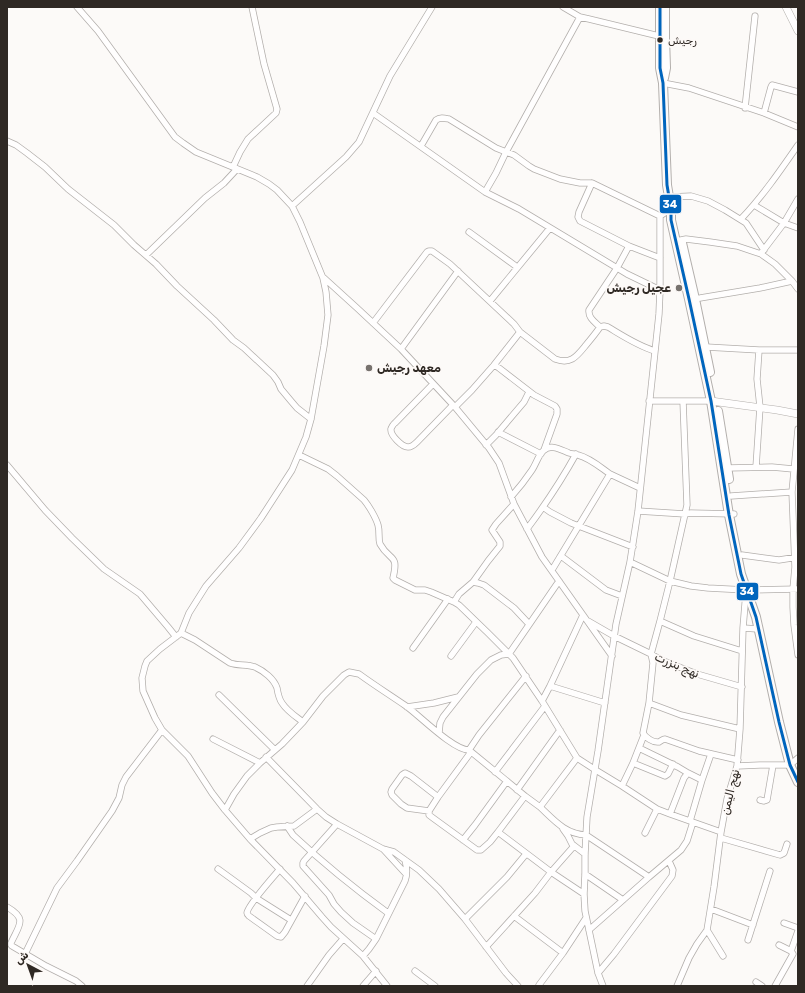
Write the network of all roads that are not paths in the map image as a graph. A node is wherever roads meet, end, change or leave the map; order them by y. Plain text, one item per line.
1 (77, 7) edge
2 (252, 7) edge
3 (432, 7) edge
4 (563, 7) edge
5 (660, 7) edge
6 (665, 7) edge
7 (786, 7) edge
8 (755, 16) dead end
9 (580, 17) junction
10 (798, 31) edge
11 (662, 37) junction
12 (663, 83) junction
13 (798, 92) edge
14 (745, 108) junction
15 (374, 113) junction
16 (764, 113) junction
17 (798, 127) edge
18 (7, 141) edge
19 (798, 145) edge
20 (421, 146) junction
21 (506, 152) junction
22 (235, 168) junction
23 (592, 182) junction
24 (485, 192) junction
25 (668, 197) junction
26 (798, 199) edge
27 (754, 205) junction
28 (292, 206) junction
29 (671, 209) junction
30 (660, 216) junction
31 (740, 219) junction
32 (784, 223) junction
33 (550, 228) junction
34 (798, 228) edge
35 (469, 232) dead end
36 (679, 240) junction
37 (628, 246) junction
38 (763, 252) junction
39 (146, 255) junction
40 (660, 258) junction
41 (517, 267) junction
42 (617, 268) junction
43 (458, 271) junction
44 (323, 278) junction
45 (792, 281) junction
46 (798, 289) edge
47 (660, 290) junction
48 (692, 299) junction
49 (490, 301) junction
50 (373, 323) junction
51 (600, 327) junction
52 (520, 332) junction
53 (706, 347) junction
54 (401, 349) junction
55 (759, 350) junction
56 (798, 350) edge
57 (655, 351) junction
58 (494, 365) junction
59 (433, 384) junction
60 (529, 392) junction
61 (683, 401) junction
62 (649, 402) junction
63 (714, 405) junction
64 (454, 406) junction
65 (760, 407) junction
66 (798, 414) edge
67 (310, 419) junction
68 (798, 429) edge
69 (498, 432) junction
70 (486, 445) junction
71 (542, 452) junction
72 (797, 453) edge
73 (576, 454) junction
74 (299, 455) junction
75 (7, 465) edge
76 (756, 467) junction
77 (727, 468) junction
78 (793, 469) junction
79 (610, 474) junction
80 (640, 488) junction
81 (792, 492) junction
82 (731, 496) junction
83 (511, 497) junction
84 (514, 504) junction
85 (544, 508) junction
86 (638, 512) junction
87 (685, 514) junction
88 (731, 515) junction
89 (795, 517) edge
90 (579, 526) junction
91 (527, 528) junction
92 (633, 547) junction
93 (742, 555) junction
94 (560, 556) junction
95 (796, 557) edge
96 (630, 562) junction
97 (552, 570) junction
98 (559, 581) junction
99 (670, 581) junction
100 (473, 582) junction
101 (796, 589) edge
102 (748, 590) junction
103 (622, 596) junction
104 (448, 599) junction
105 (454, 602) junction
106 (754, 612) junction
107 (744, 614) junction
108 (585, 618) junction
109 (660, 621) junction
110 (476, 622) junction
111 (529, 624) junction
112 (796, 626) edge
113 (743, 628) junction
114 (758, 629) junction
115 (181, 633) junction
116 (614, 636) junction
117 (176, 637) junction
118 (413, 648) dead end
119 (742, 651) junction
120 (509, 654) junction
121 (651, 654) junction
122 (798, 655) edge
123 (451, 656) dead end
124 (612, 656) junction
125 (526, 676) junction
126 (550, 686) junction
127 (742, 687) junction
128 (218, 695) dead end
129 (458, 697) junction
130 (543, 703) junction
131 (605, 704) junction
132 (649, 704) junction
133 (407, 707) junction
134 (303, 722) junction
135 (740, 729) junction
136 (162, 730) junction
137 (560, 730) junction
138 (439, 733) junction
139 (644, 735) junction
140 (214, 739) dead end
141 (639, 748) junction
142 (275, 750) junction
143 (470, 751) junction
144 (711, 754) junction
145 (266, 758) junction
146 (577, 758) junction
147 (798, 758) edge
148 (260, 763) junction
149 (634, 763) junction
150 (737, 763) junction
151 (673, 764) junction
152 (773, 764) junction
153 (790, 765) junction
154 (594, 769) junction
155 (495, 772) junction
156 (688, 773) junction
157 (702, 780) junction
158 (507, 781) junction
159 (798, 782) edge
160 (622, 786) junction
161 (517, 790) junction
162 (525, 796) junction
163 (438, 797) junction
164 (760, 800) dead end
165 (540, 807) junction
166 (317, 809) junction
167 (657, 809) junction
168 (225, 810) junction
169 (430, 811) junction
170 (670, 814) junction
171 (691, 822) junction
172 (337, 824) junction
173 (287, 826) junction
174 (562, 827) junction
175 (498, 832) junction
176 (645, 833) dead end
177 (586, 835) junction
178 (721, 835) junction
179 (250, 839) junction
180 (463, 840) junction
181 (787, 844) dead end
182 (574, 846) junction
183 (383, 849) junction
184 (313, 853) junction
185 (526, 854) junction
186 (585, 854) junction
187 (405, 860) junction
188 (669, 861) junction
189 (218, 869) dead end
190 (280, 869) junction
191 (770, 871) dead end
192 (551, 872) junction
193 (406, 874) junction
194 (585, 874) junction
195 (649, 877) junction
196 (584, 894) junction
197 (305, 896) junction
198 (256, 898) junction
199 (624, 900) junction
200 (7, 907) edge
201 (711, 909) junction
202 (388, 913) junction
203 (514, 916) junction
204 (586, 918) junction
205 (465, 919) junction
206 (292, 920) junction
207 (784, 923) dead end
208 (753, 924) junction
209 (589, 930) junction
210 (707, 930) junction
211 (798, 930) edge
212 (343, 938) junction
213 (376, 939) junction
214 (748, 940) dead end
215 (9, 944) edge
216 (779, 945) dead end
217 (486, 947) junction
218 (791, 951) junction
219 (563, 953) junction
220 (25, 954) junction
221 (363, 956) junction
222 (723, 956) dead end
223 (376, 971) junction
224 (415, 971) dead end
225 (598, 973) junction
226 (756, 982) dead end
227 (539, 985) edge
228 (82, 986) edge
229 (307, 986) edge
230 (363, 986) edge
231 (387, 986) edge
232 (435, 986) edge
233 (518, 986) edge
234 (603, 986) edge
235 (677, 986) edge
236 (762, 986) edge
237 (775, 986) edge

1 - 22 street
2 - 22 street
3 - 15 street
4 - 9 street
5 - 11 main road
6 - 11 main road
7 - 10 street
8 - 14 street
9 - 11 street
9 - 21 street
11 - 12 main road
12 - 14 street
12 - 25 main road
13 - 16 street
14 - 16 street
15 - 20 street
15 - 28 street
16 - 17 street
18 - 39 street
19 - 27 street
20 - 21 street
20 - 24 street
21 - 23 street
21 - 24 street
22 - 28 street
22 - 39 street
23 - 30 street
23 - 37 street
24 - 33 street
25 - 29 main road
25 - 31 street
26 - 32 street
27 - 31 street
27 - 32 street
28 - 44 street
29 - 30 street
29 - 36 main road
30 - 40 street
31 - 38 street
32 - 34 street
32 - 38 street
33 - 41 street
33 - 42 street
35 - 41 street
36 - 38 street
36 - 48 main road
37 - 40 street
37 - 42 street
38 - 45 street
39 - 67 street
40 - 47 street
41 - 49 street
42 - 47 street
42 - 51 street
43 - 49 street
43 - 50 street
43 - 54 street
44 - 50 street
44 - 67 street
45 - 46 street
45 - 48 street
47 - 57 street
48 - 53 main road
48 - 63 main road
49 - 52 street
50 - 54 street
51 - 52 street
51 - 57 street
52 - 58 street
53 - 55 street
53 - 63 main road
54 - 59 street
55 - 56 street
55 - 65 street
57 - 62 street
58 - 60 street
58 - 64 street
59 - 64 street
59 - 64 street
60 - 69 street
60 - 71 street
61 - 62 street
61 - 63 street
61 - 87 street
62 - 80 street
63 - 65 street
63 - 77 main road
63 - 88 main road
64 - 70 street
65 - 66 street
65 - 76 street
67 - 74 street
68 - 72 street
69 - 70 street
69 - 71 street
70 - 83 street
71 - 73 street
71 - 83 street
72 - 78 street
73 - 79 street
73 - 85 street
74 - 104 street
74 - 115 street
75 - 117 street
76 - 77 street
76 - 78 street
77 - 82 main road
78 - 81 street
79 - 80 street
79 - 90 street
80 - 86 street
81 - 82 street
81 - 89 street
82 - 88 main road
83 - 84 street
84 - 91 street
84 - 100 street
85 - 90 street
85 - 91 street
86 - 87 street
86 - 92 street
87 - 88 street
87 - 99 street
88 - 93 main road
88 - 102 main road
89 - 95 street
90 - 92 street
90 - 94 street
91 - 97 street
92 - 96 street
93 - 95 street
93 - 102 main road
94 - 97 street
94 - 103 street
95 - 101 street
96 - 99 street
96 - 103 street
97 - 98 street
98 - 108 street
98 - 111 street
99 - 102 street
99 - 109 street
100 - 105 street
100 - 111 street
101 - 102 street
101 - 112 street
102 - 106 main road
102 - 107 street, نهج اليمن
103 - 116 street
104 - 105 street
104 - 118 street
105 - 110 street
106 - 107 street
106 - 114 main road
107 - 113 street, نهج اليمن
108 - 116 street, نهج بنزرت
108 - 124 street
108 - 126 street
109 - 119 street
109 - 121 street
110 - 120 street
110 - 123 street
111 - 120 street
112 - 122 street
113 - 114 street
113 - 119 street, نهج اليمن
114 - 153 main road
115 - 117 street
115 - 134 street
116 - 121 street, نهج بنزرت
116 - 124 street
117 - 136 street
119 - 127 street, نهج اليمن
120 - 125 street
120 - 129 street
121 - 127 street, نهج بنزرت
121 - 132 street
124 - 131 street
125 - 130 street
125 - 143 street
126 - 130 street
126 - 131 street
127 - 135 street, نهج اليمن
128 - 142 street
129 - 133 street
129 - 138 street
130 - 137 street
130 - 155 street
131 - 154 street
132 - 135 street
132 - 139 street
133 - 134 street
133 - 138 street
134 - 142 street
135 - 150 street, نهج اليمن
136 - 168 street
136 - 220 street
137 - 146 street
137 - 161 street
138 - 143 street
139 - 141 street
139 - 144 street
140 - 148 street
141 - 149 street
141 - 151 street
142 - 145 street
143 - 155 street
143 - 163 street
144 - 150 street
144 - 157 street
145 - 148 street
145 - 166 street
146 - 154 street
146 - 165 street
147 - 153 street
148 - 168 street
149 - 151 street
149 - 160 street
150 - 152 street
150 - 178 street, نهج اليمن
151 - 156 street
152 - 153 street
152 - 164 street
153 - 159 main road
154 - 160 street
154 - 177 street
155 - 158 street
156 - 157 street
156 - 170 street
157 - 171 street
158 - 161 street
158 - 180 street
160 - 167 street
161 - 162 street
162 - 165 street
162 - 175 street
163 - 169 street
163 - 169 street
165 - 174 street
166 - 172 street
166 - 173 street
167 - 170 street
167 - 176 street
168 - 179 street
169 - 180 street
170 - 171 street
171 - 178 street
171 - 188 street
172 - 183 street
172 - 184 street
173 - 179 street
173 - 184 street
174 - 177 street
174 - 182 street
175 - 180 street
175 - 185 street
177 - 186 street
177 - 195 street
178 - 181 street
178 - 201 street, نهج اليمن
179 - 190 street
182 - 186 street
182 - 192 street
183 - 187 street
183 - 193 street
184 - 202 street
184 - 213 street
185 - 192 street
185 - 205 street
186 - 194 street
187 - 193 street
187 - 205 street
188 - 195 street
188 - 225 street
189 - 198 street
190 - 197 street
190 - 198 street
191 - 208 street
192 - 196 street
192 - 203 street
193 - 202 street
194 - 196 street
194 - 199 street
195 - 199 street
196 - 204 street
197 - 206 street
197 - 212 street
198 - 206 street
198 - 206 street
199 - 209 street
200 - 215 street
201 - 208 street
201 - 210 street, نهج اليمن
202 - 213 street
203 - 217 street
203 - 219 street
204 - 209 street
204 - 219 street
205 - 217 street
207 - 211 street
208 - 214 street
209 - 225 street
210 - 222 street
210 - 235 street, نهج اليمن
211 - 218 street
212 - 221 street
212 - 229 street
213 - 221 street
215 - 220 street
216 - 218 street
217 - 233 street
218 - 237 street
219 - 227 street
220 - 228 street
221 - 223 street
223 - 230 street
223 - 231 street
224 - 232 street
225 - 234 street
226 - 236 street

